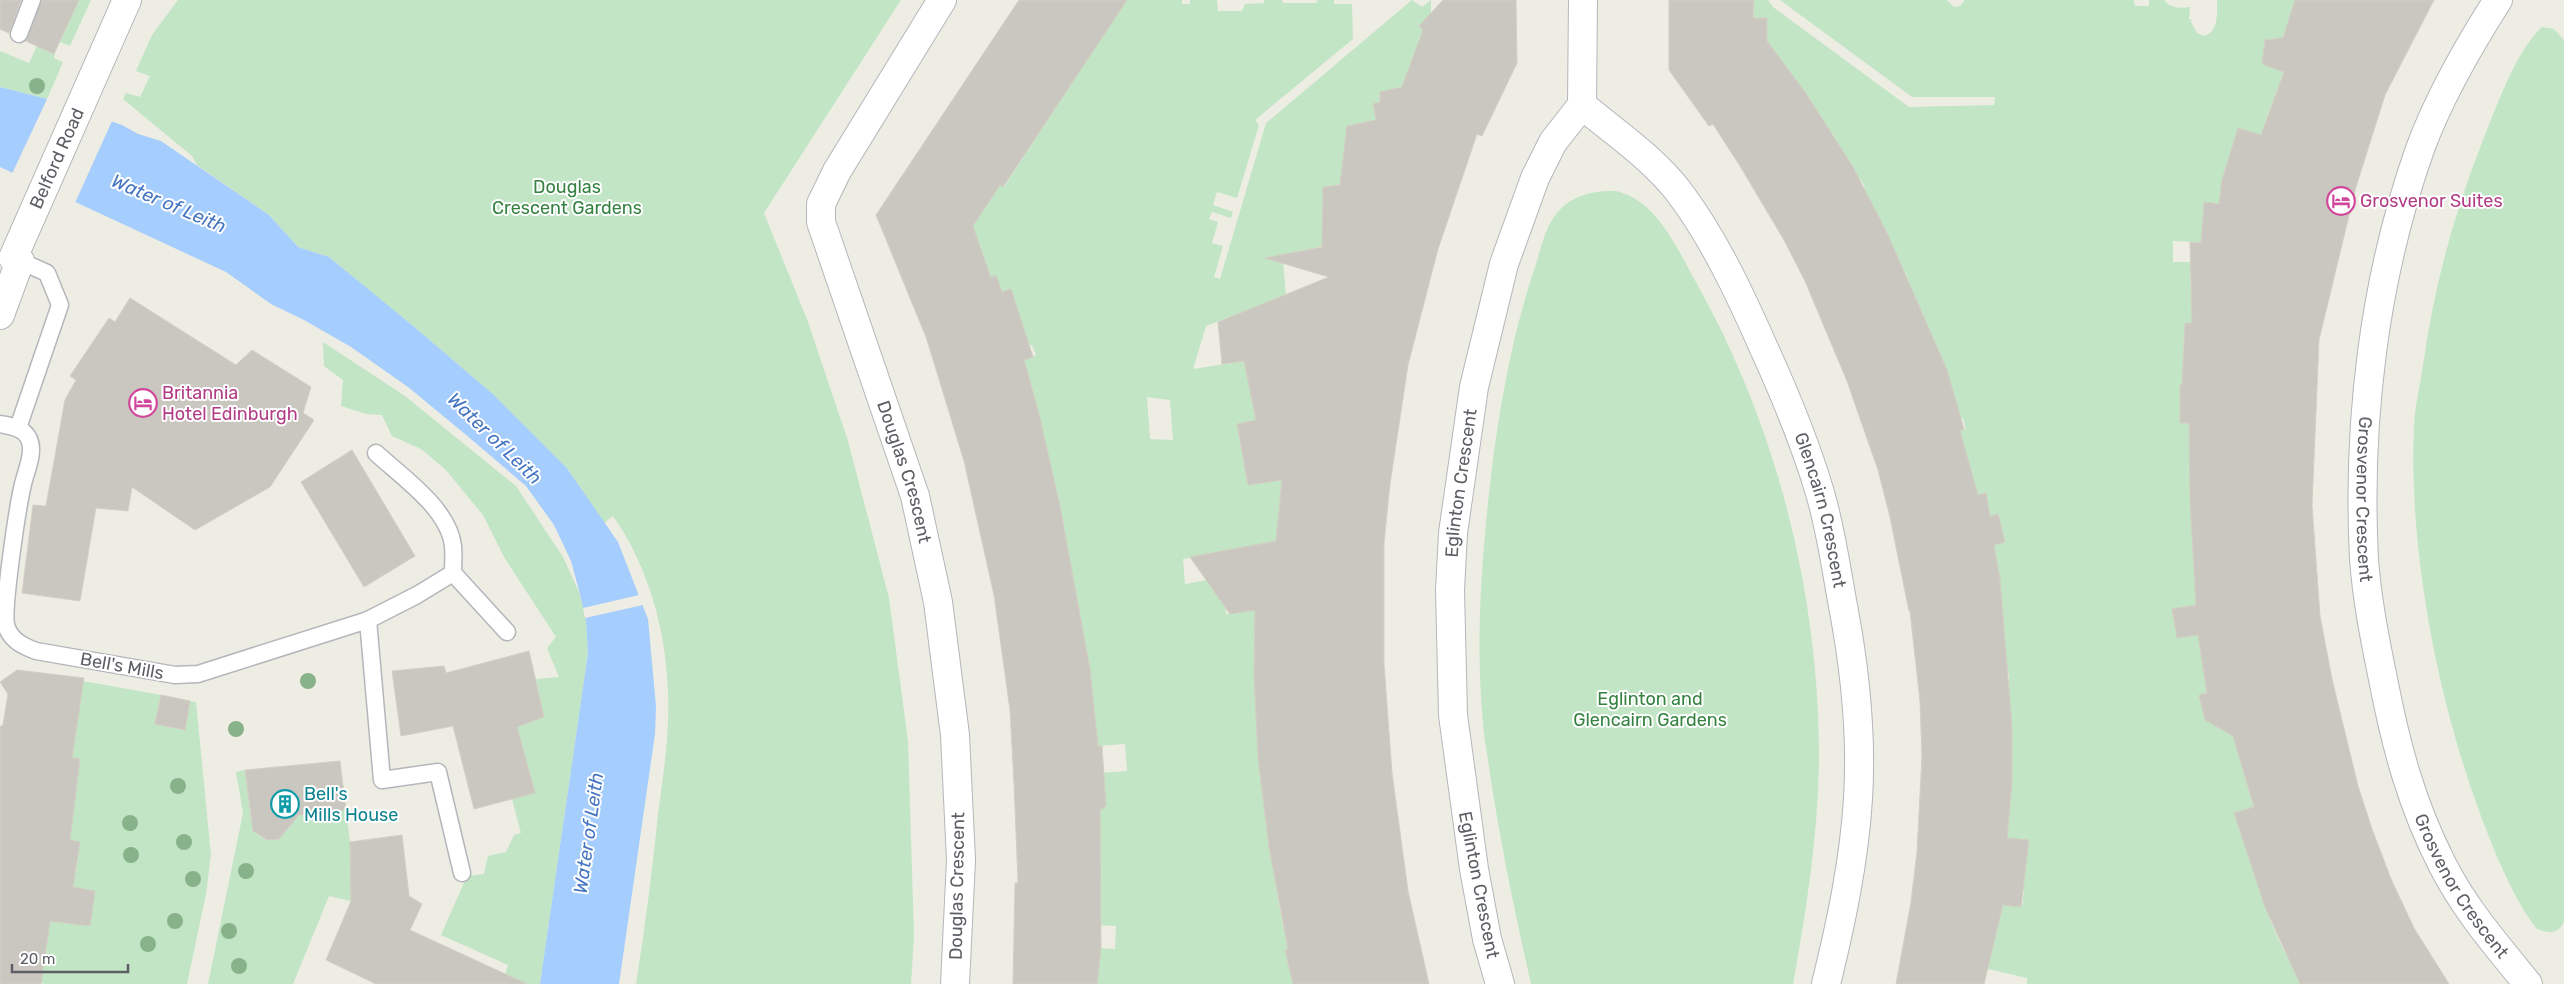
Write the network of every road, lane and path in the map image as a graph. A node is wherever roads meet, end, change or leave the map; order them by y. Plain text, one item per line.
1 (32, 0) edge
2 (127, 0) edge
3 (942, 0) edge
4 (1583, 0) edge
5 (2498, 0) edge
6 (19, 34) dead end
7 (1582, 104) junction
8 (17, 260) junction
9 (0, 315) edge
10 (0, 424) edge
11 (18, 428) junction
12 (376, 452) dead end
13 (453, 573) junction
14 (368, 620) junction
15 (508, 632) dead end
16 (462, 873) dead end
17 (955, 984) edge
18 (1500, 984) edge
19 (1826, 984) edge
20 (2528, 984) edge

1 - 6 lane
2 - 8 street, Belford Road
3 - 17 street, Douglas Crescent
4 - 7 street
5 - 20 street, Grosvenor Crescent
7 - 18 street, Eglinton Crescent
7 - 19 street, Glencairn Crescent
8 - 9 street, Belford Road
8 - 11 lane
10 - 11 lane
11 - 14 lane, Bell's Mills
12 - 13 lane
13 - 14 lane, Bell's Mills
13 - 15 lane
14 - 16 lane

